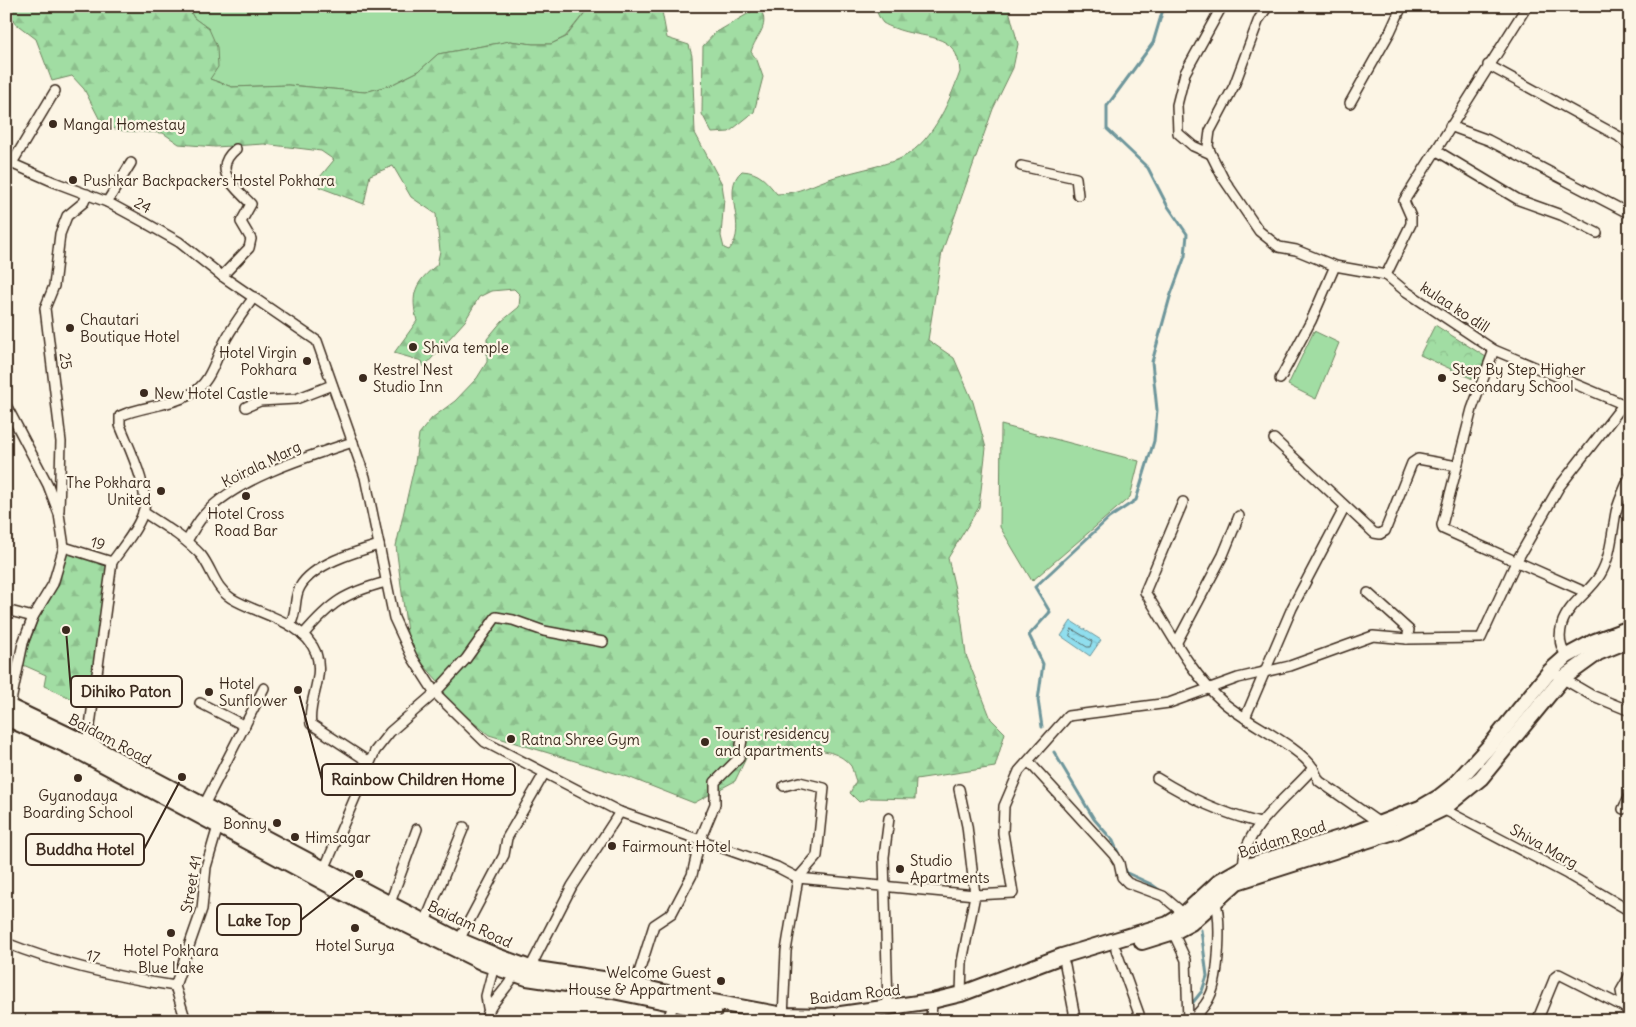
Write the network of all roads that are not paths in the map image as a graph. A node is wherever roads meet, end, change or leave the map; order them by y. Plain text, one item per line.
1 (1222, 6) edge
2 (1268, 6) edge
3 (1402, 6) edge
4 (1527, 6) edge
5 (1488, 65) junction
6 (55, 91) dead end
7 (1350, 103) dead end
8 (1450, 126) junction
9 (1630, 146) edge
10 (236, 150) dead end
11 (1437, 151) junction
12 (1211, 154) junction
13 (9, 162) edge
14 (131, 163) dead end
15 (1021, 166) dead end
16 (87, 194) junction
17 (1078, 195) dead end
18 (107, 202) junction
19 (1630, 214) edge
20 (1596, 233) dead end
21 (1335, 266) junction
22 (1386, 275) junction
23 (222, 276) junction
24 (254, 297) junction
25 (1494, 350) junction
26 (1280, 379) dead end
27 (332, 385) junction
28 (6, 405) edge
29 (1626, 406) edge
30 (246, 407) dead end
31 (1274, 439) dead end
32 (353, 442) junction
33 (1457, 466) junction
34 (1630, 476) edge
35 (1183, 502) dead end
36 (1345, 507) junction
37 (143, 512) junction
38 (58, 514) junction
39 (1239, 516) dead end
40 (187, 541) junction
41 (379, 545) junction
42 (64, 547) junction
43 (112, 562) junction
44 (1516, 562) junction
45 (386, 582) junction
46 (1585, 592) junction
47 (1368, 594) dead end
48 (6, 610) edge
49 (33, 617) junction
50 (290, 625) junction
51 (1630, 628) edge
52 (303, 635) junction
53 (1407, 638) junction
54 (1630, 640) edge
55 (603, 642) dead end
56 (1177, 642) junction
57 (1567, 656) junction
58 (1266, 671) junction
59 (1550, 671) junction
60 (1562, 679) junction
61 (264, 688) dead end
62 (1210, 690) junction
63 (435, 693) junction
64 (200, 703) dead end
65 (7, 710) edge
66 (1630, 711) edge
67 (1245, 718) junction
68 (245, 726) junction
69 (743, 733) dead end
70 (87, 750) junction
71 (369, 762) junction
72 (1029, 762) junction
73 (1312, 768) junction
74 (544, 774) junction
75 (1157, 778) dead end
76 (784, 786) dead end
77 (959, 789) dead end
78 (1630, 795) edge
79 (204, 805) junction
80 (1444, 809) junction
81 (1623, 809) dead end
82 (620, 812) junction
83 (888, 818) dead end
84 (220, 821) junction
85 (1260, 823) junction
86 (1381, 824) junction
87 (464, 827) dead end
88 (417, 829) dead end
89 (700, 840) junction
90 (1244, 867) junction
91 (322, 874) junction
92 (798, 878) junction
93 (885, 886) junction
94 (976, 895) junction
95 (1216, 900) junction
96 (390, 903) junction
97 (1630, 912) edge
98 (1184, 914) junction
99 (425, 922) junction
100 (1171, 928) junction
101 (459, 940) junction
102 (6, 943) edge
103 (1116, 950) junction
104 (495, 962) junction
105 (1065, 965) junction
106 (522, 969) junction
107 (1630, 975) edge
108 (635, 985) junction
109 (175, 986) junction
110 (961, 994) junction
111 (674, 1004) junction
112 (488, 1008) junction
113 (888, 1008) junction
114 (1627, 1010) edge
115 (931, 1011) edge
116 (1139, 1014) dead end
117 (783, 1018) edge
118 (186, 1021) edge
119 (199, 1021) edge
120 (244, 1021) edge
121 (485, 1021) edge
122 (666, 1021) edge
123 (764, 1021) edge
124 (863, 1021) edge
125 (1073, 1021) edge
126 (1190, 1021) edge
127 (1537, 1021) edge

1 - 12 street
2 - 12 street
3 - 7 street
4 - 5 street
5 - 8 street
5 - 9 street
6 - 13 street
8 - 11 street
8 - 19 street
10 - 23 street
11 - 20 street
11 - 22 street
12 - 21 street
13 - 16 street, 24 / 24
14 - 18 street
15 - 17 street
16 - 18 street, 24 / 24
16 - 38 street, 25 / 25
18 - 23 street, 24 / 24
21 - 22 street
21 - 26 street
22 - 25 street, kulaa ko dill
23 - 24 street, 24 / 24
24 - 27 street, 24
24 - 37 street
25 - 29 street, kulaa ko dill
25 - 33 street
27 - 30 street
27 - 32 street, 24
28 - 38 street
29 - 44 street, kulaa ko dill
31 - 36 street
32 - 40 street, Koirala Marg
32 - 41 street, 24
33 - 36 street
33 - 44 street
34 - 46 street
35 - 56 street
36 - 58 street
37 - 40 street
37 - 43 street
38 - 42 street
39 - 56 street
40 - 50 street
41 - 45 street, 24
41 - 50 street
42 - 43 street, 19
42 - 49 street
43 - 70 street, 19
44 - 46 street
44 - 53 street, kulaa ko dill
45 - 52 street
45 - 63 street, 24
46 - 57 street
47 - 53 street
48 - 49 street
49 - 65 street
50 - 52 street
51 - 57 main road, Baidam Road
52 - 71 street
53 - 58 street
54 - 60 main road, Baidam Road
55 - 63 street
56 - 62 street
57 - 59 main road, Baidam Road
58 - 62 street
58 - 67 street
59 - 60 street
59 - 86 main road, Baidam Road
60 - 66 street
60 - 80 main road, Baidam Road
61 - 68 street
62 - 67 street
62 - 72 street
63 - 71 street
63 - 74 street, 24
64 - 68 street
65 - 70 main road, Baidam Road
67 - 73 street
68 - 79 street
69 - 89 street
70 - 79 main road, Baidam Road
70 - 84 main road, Baidam Road
71 - 91 street
72 - 94 street, 24
72 - 98 street
73 - 85 street
73 - 86 street
74 - 82 street, 24
74 - 101 street
75 - 85 street
76 - 92 street
77 - 94 street
78 - 81 street
79 - 84 main road, Baidam Road
80 - 95 main road, Baidam Road
80 - 97 street, Shiva Marg
82 - 89 street, 24
82 - 106 street
83 - 93 street
84 - 91 main road, Baidam Road
84 - 109 street, Street 41
85 - 90 street
86 - 90 main road, Baidam Road
87 - 99 street
88 - 96 street
89 - 92 street, 24
89 - 108 street
90 - 98 main road, Baidam Road
91 - 96 main road, Baidam Road
91 - 104 main road, Baidam Road
92 - 93 street, 24
92 - 117 street
93 - 94 street, 24
93 - 113 street
94 - 110 street
95 - 100 main road, Baidam Road
95 - 126 street
96 - 99 main road, Baidam Road
98 - 100 main road, Baidam Road
99 - 101 main road, Baidam Road
100 - 103 main road, Baidam Road
100 - 110 main road, Baidam Road
100 - 126 street
101 - 104 main road, Baidam Road
102 - 109 street, 17 / 17
103 - 105 main road, Baidam Road
103 - 116 street
104 - 106 main road, Baidam Road
104 - 112 street
105 - 115 main road, Baidam Road
105 - 125 street
106 - 108 main road, Baidam Road
106 - 111 main road, Baidam Road
106 - 112 street
107 - 114 street
108 - 117 main road, Baidam Road
109 - 118 street
110 - 115 main road, Baidam Road
111 - 122 street
111 - 123 main road, Baidam Road
112 - 121 street
113 - 115 main road, Baidam Road
113 - 117 main road, Baidam Road
114 - 127 street
115 - 124 main road, Baidam Road
119 - 120 street

